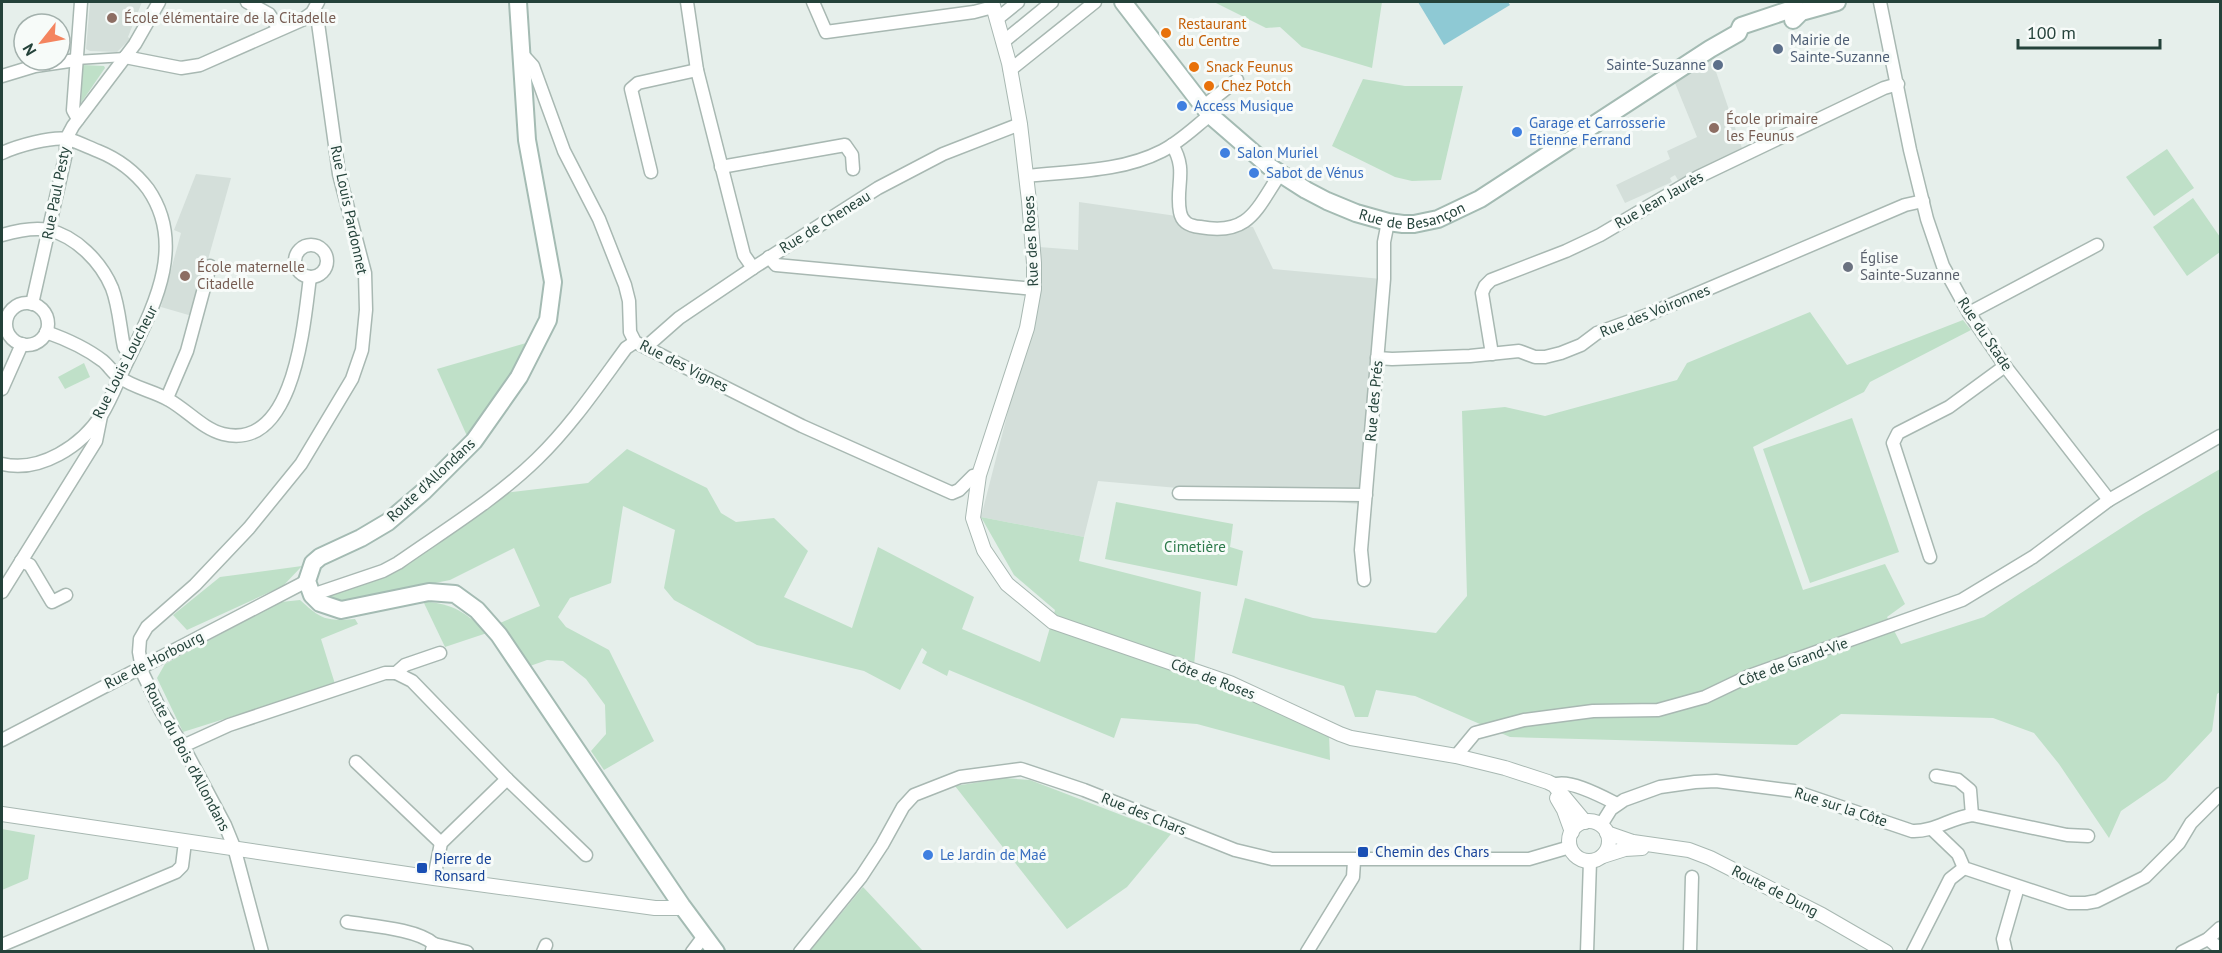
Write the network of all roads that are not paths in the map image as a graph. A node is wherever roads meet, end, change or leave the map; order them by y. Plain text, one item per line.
1 (81, 2) edge
2 (159, 2) edge
3 (247, 2) edge
4 (518, 2) edge
5 (687, 2) edge
6 (813, 2) edge
7 (1018, 2) edge
8 (1052, 2) edge
9 (1095, 2) edge
10 (1123, 2) edge
11 (1837, 2) edge
12 (1880, 2) edge
13 (315, 7) edge
14 (994, 9) edge
15 (279, 29) junction
16 (1003, 42) junction
17 (523, 55) junction
18 (125, 57) junction
19 (76, 60) junction
20 (697, 70) junction
21 (1010, 70) junction
22 (2, 76) edge
23 (1237, 80) dead end
24 (1898, 84) junction
25 (1207, 111) junction
26 (78, 118) junction
27 (1020, 124) junction
28 (66, 139) junction
29 (1172, 145) junction
30 (2, 153) edge
31 (721, 167) junction
32 (854, 169) dead end
33 (651, 172) dead end
34 (1280, 174) junction
35 (1027, 176) junction
36 (1923, 201) junction
37 (1388, 222) junction
38 (48, 230) junction
39 (2, 235) edge
40 (2097, 245) dead end
41 (769, 258) junction
42 (210, 267) dead end
43 (753, 268) junction
44 (310, 277) dead end
45 (1034, 290) junction
46 (32, 304) junction
47 (1969, 313) junction
48 (4, 320) edge
49 (46, 332) junction
50 (22, 344) junction
51 (640, 344) junction
52 (1492, 354) junction
53 (130, 355) junction
54 (1377, 358) junction
55 (2005, 366) junction
56 (120, 377) junction
57 (2, 389) edge
58 (167, 398) junction
59 (101, 415) junction
60 (2220, 436) edge
61 (2, 464) edge
62 (979, 475) junction
63 (1179, 494) dead end
64 (1366, 495) junction
65 (2109, 500) junction
66 (408, 556) joint
67 (1930, 557) dead end
68 (21, 561) junction
69 (1364, 580) dead end
70 (309, 588) junction
71 (2, 592) edge
72 (66, 595) dead end
73 (440, 653) dead end
74 (141, 667) junction
75 (396, 673) junction
76 (2, 740) edge
77 (183, 746) junction
78 (1456, 756) junction
79 (356, 762) dead end
80 (1936, 776) dead end
81 (507, 779) junction
82 (1548, 783) junction
83 (2220, 794) edge
84 (1617, 804) junction
85 (2, 814) edge
86 (1972, 815) junction
87 (1585, 822) junction
88 (1604, 829) junction
89 (1933, 830) junction
90 (1572, 832) junction
91 (2088, 836) dead end
92 (185, 842) junction
93 (441, 843) junction
94 (234, 847) junction
95 (1570, 847) junction
96 (1659, 847) junction
97 (586, 855) dead end
98 (1597, 858) junction
99 (1354, 861) junction
100 (1964, 868) junction
101 (1692, 877) dead end
102 (434, 878) junction
103 (2018, 887) junction
104 (682, 906) junction
105 (347, 922) dead end
106 (2220, 928) edge
107 (704, 936) junction
108 (2208, 939) junction
109 (2, 945) edge
110 (433, 948) edge
111 (2220, 949) edge
112 (258, 950) edge
113 (467, 951) edge
114 (692, 951) edge
115 (716, 951) edge
116 (800, 951) edge
117 (1307, 951) edge
118 (1587, 951) edge
119 (1690, 951) edge
120 (1886, 951) edge
121 (1913, 951) edge
122 (2007, 951) edge
123 (2182, 951) edge

1 - 19 street
2 - 18 street, Rue Paul Pesty
3 - 15 street
4 - 17 main road, Route d'Allondans
5 - 20 street
6 - 14 street
7 - 14 street
8 - 16 street
9 - 21 street
10 - 25 main road, Rue de Besançon
11 - 37 main road, Rue de Besançon
12 - 24 street, Rue du Stade
13 - 15 street
13 - 74 street, Rue Louis Pardonnet
14 - 16 street, Rue des Roses
15 - 18 street
16 - 21 street, Rue des Roses
17 - 51 street, Rue des Vignes
17 - 70 main road, Route d'Allondans
18 - 19 street
18 - 26 street, Rue Paul Pesty
19 - 22 street
19 - 26 street
20 - 31 street
20 - 33 street
21 - 27 street, Rue des Roses
23 - 25 street
24 - 36 street, Rue du Stade
24 - 52 street, Rue Jean Jaurès
25 - 29 street
25 - 34 main road, Rue de Besançon
26 - 28 street, Rue Paul Pesty
27 - 35 street, Rue des Roses
27 - 41 street, Rue de Cheneau
28 - 30 street
28 - 38 street, Rue Paul Pesty
28 - 53 street, Rue Louis Loucheur
29 - 34 street
29 - 35 street
31 - 32 street
31 - 43 street
34 - 37 main road, Rue de Besançon
35 - 45 street, Rue des Roses
36 - 47 street, Rue du Stade
36 - 52 street, Rue des Voironnes
37 - 54 street, Rue des Prés
38 - 39 street
38 - 46 street, Rue Paul Pesty
38 - 53 street
40 - 47 street
41 - 43 street, Rue de Cheneau
41 - 45 street
42 - 58 street
43 - 51 street, Rue de Cheneau
44 - 58 street
45 - 62 street, Rue des Roses
46 - 48 street
46 - 49 street
47 - 55 street, Rue du Stade
48 - 50 street
49 - 50 street
49 - 56 street
50 - 57 street
51 - 62 street, Rue des Vignes
51 - 66 street, Rue de Cheneau
52 - 54 street, Rue des Voironnes
53 - 56 street, Rue Louis Loucheur
54 - 64 street, Rue des Prés
55 - 65 street, Rue du Stade
55 - 67 street
56 - 58 street
56 - 59 street, Rue Louis Loucheur
59 - 61 street, Rue Louis Loucheur
59 - 68 street
60 - 65 street, Côte de Grand-Vie
62 - 78 street, Côte de Roses
63 - 64 street
64 - 69 street, Rue des Prés
65 - 78 street, Côte de Grand-Vie
66 - 70 street, Rue de Horbourg
68 - 71 street
68 - 72 street
70 - 74 street, Rue de Horbourg
70 - 104 main road
73 - 75 street
74 - 76 street, Rue de Horbourg
74 - 77 street, Route du Bois d'Allondans
75 - 77 street
75 - 81 street
77 - 94 street, Route du Bois d'Allondans
78 - 82 street, Côte de Roses
79 - 93 street
80 - 86 street
81 - 93 street
81 - 97 street
82 - 84 street
82 - 87 street
82 - 90 street
83 - 103 street
84 - 88 street
84 - 89 street, Rue sur la Côte
85 - 92 street
86 - 89 street, Rue sur la Côte
86 - 91 street
87 - 88 street
87 - 90 street
88 - 96 street, Route de Dung
88 - 98 street
89 - 100 street
90 - 95 street
92 - 94 street
92 - 109 street
93 - 102 street
94 - 102 street
94 - 112 street, Route du Bois d'Allondans
95 - 98 street
95 - 99 street, Rue des Chars
96 - 98 street, Route de Dung
96 - 120 street, Route de Dung
98 - 118 street
99 - 116 street, Rue des Chars
99 - 117 street
100 - 103 street
100 - 121 street
101 - 119 street
102 - 104 street
103 - 122 street
104 - 107 main road
105 - 110 street
106 - 108 street
107 - 114 street
107 - 115 main road
108 - 111 street
108 - 123 street
110 - 113 street

